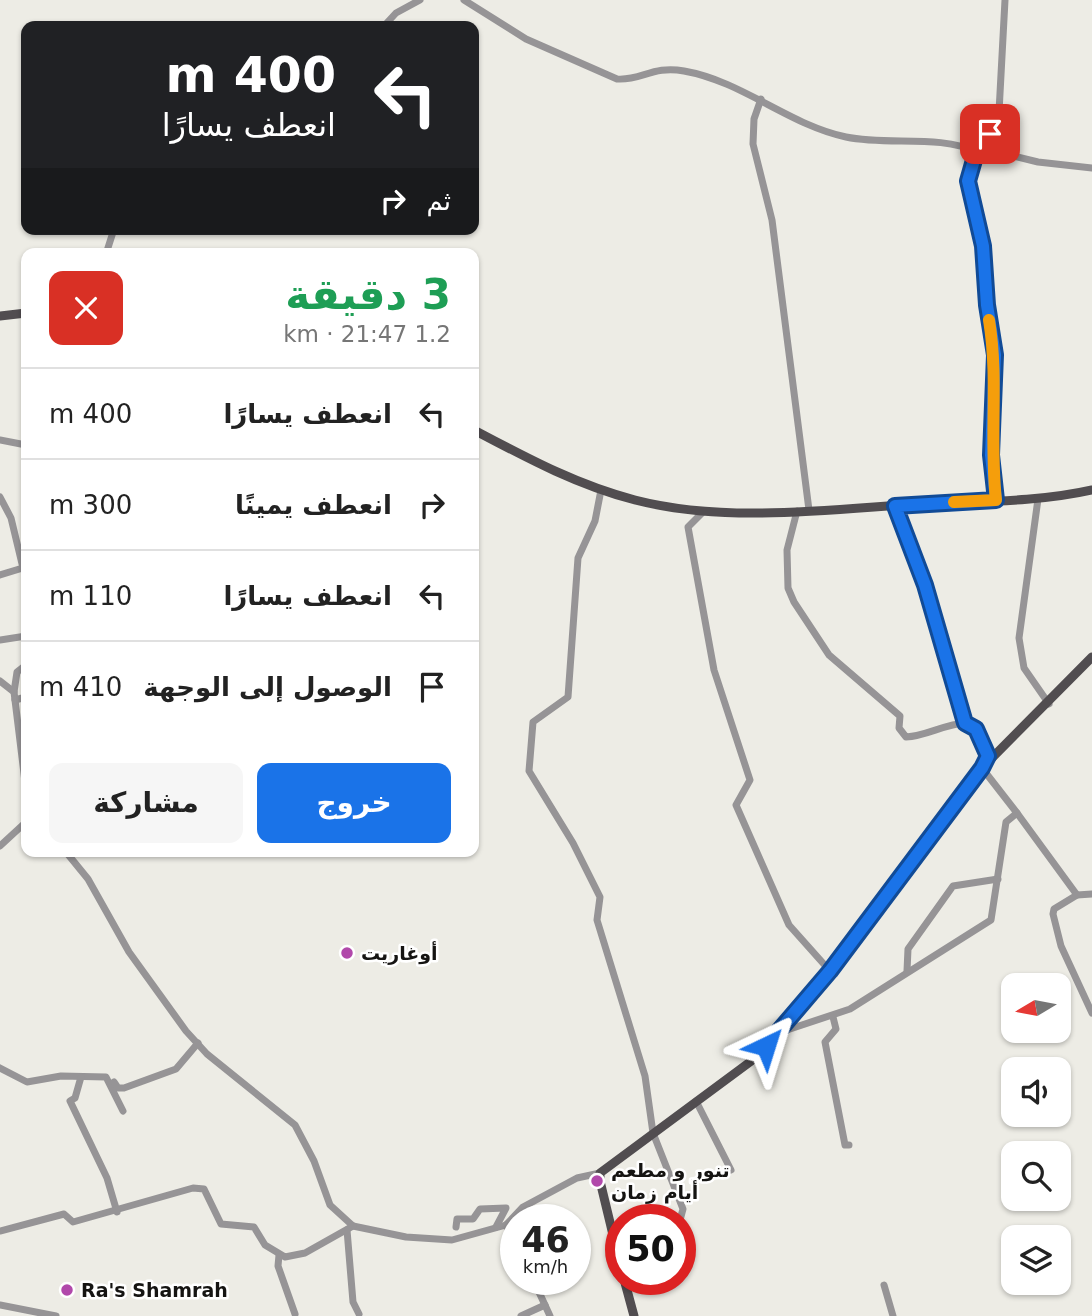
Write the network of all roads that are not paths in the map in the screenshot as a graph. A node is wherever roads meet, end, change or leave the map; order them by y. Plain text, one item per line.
1 (420, 0) edge
2 (464, 0) edge
3 (1005, 0) edge
4 (389, 21) edge
5 (761, 99) junction
6 (979, 150) junction
7 (1092, 168) edge
8 (21, 314) edge
9 (0, 316) edge
10 (479, 433) edge
11 (0, 440) edge
12 (21, 444) edge
13 (601, 490) junction
14 (1092, 490) edge
15 (0, 497) edge
16 (1038, 499) junction
17 (996, 500) junction
18 (895, 506) junction
19 (797, 510) junction
20 (809, 510) junction
21 (704, 511) junction
22 (21, 556) edge
23 (21, 568) edge
24 (0, 575) edge
25 (21, 637) edge
26 (0, 640) edge
27 (1092, 657) edge
28 (21, 669) edge
29 (0, 681) edge
30 (14, 696) junction
31 (21, 697) edge
32 (1049, 704) junction
33 (965, 723) junction
34 (21, 751) edge
35 (982, 768) junction
36 (1017, 813) junction
37 (21, 827) edge
38 (0, 846) edge
39 (70, 857) edge
40 (998, 878) junction
41 (1092, 894) edge
42 (1077, 895) junction
43 (830, 971) junction
44 (907, 971) junction
45 (1092, 1013) edge
46 (833, 1017) junction
47 (778, 1033) junction
48 (198, 1043) junction
49 (0, 1068) edge
50 (81, 1077) junction
51 (106, 1077) junction
52 (118, 1088) junction
53 (696, 1101) junction
54 (653, 1133) junction
55 (849, 1145) dead end
56 (731, 1170) dead end
57 (600, 1173) junction
58 (529, 1204) edge
59 (606, 1204) edge
60 (681, 1204) edge
61 (117, 1212) junction
62 (500, 1226) edge
63 (456, 1227) dead end
64 (496, 1227) junction
65 (350, 1228) junction
66 (0, 1231) edge
67 (279, 1255) junction
68 (884, 1285) dead end
69 (540, 1295) edge
70 (628, 1295) edge
71 (0, 1305) edge
72 (545, 1305) junction
73 (295, 1314) dead end
74 (359, 1314) dead end
75 (56, 1316) edge
76 (521, 1316) edge
77 (550, 1316) edge
78 (634, 1316) edge
79 (893, 1316) edge

1 - 4 street
2 - 5 street
3 - 6 street
5 - 6 street
5 - 20 street
6 - 7 street
6 - 17 street
8 - 9 main road
10 - 13 main road
11 - 12 street
13 - 21 main road
13 - 54 street
14 - 16 main road
15 - 22 street
16 - 17 main road
16 - 32 street
17 - 18 main road
18 - 20 main road
18 - 33 street
19 - 20 main road
19 - 21 main road
19 - 33 street
21 - 43 street
23 - 24 street
25 - 26 street
27 - 32 main road
28 - 30 street
29 - 30 street
30 - 31 street
30 - 34 street
32 - 35 main road
33 - 35 street
35 - 36 street
35 - 43 main road
36 - 40 street
36 - 42 street
37 - 38 street
39 - 48 street
40 - 44 street
40 - 44 street
41 - 42 street
42 - 45 street
43 - 47 main road
44 - 46 street
46 - 47 street
46 - 55 street
47 - 53 main road
48 - 52 street
48 - 65 street
49 - 50 street
50 - 51 street
50 - 61 street
51 - 52 street
51 - 52 street
53 - 54 main road
53 - 56 street
54 - 57 main road
54 - 60 street
57 - 58 street
57 - 59 main road
61 - 66 street
61 - 67 street
62 - 64 street
63 - 64 street
64 - 65 street
65 - 67 street
65 - 74 street
67 - 73 street
68 - 79 street
69 - 72 street
70 - 78 main road
71 - 75 street
72 - 76 street
72 - 77 street

